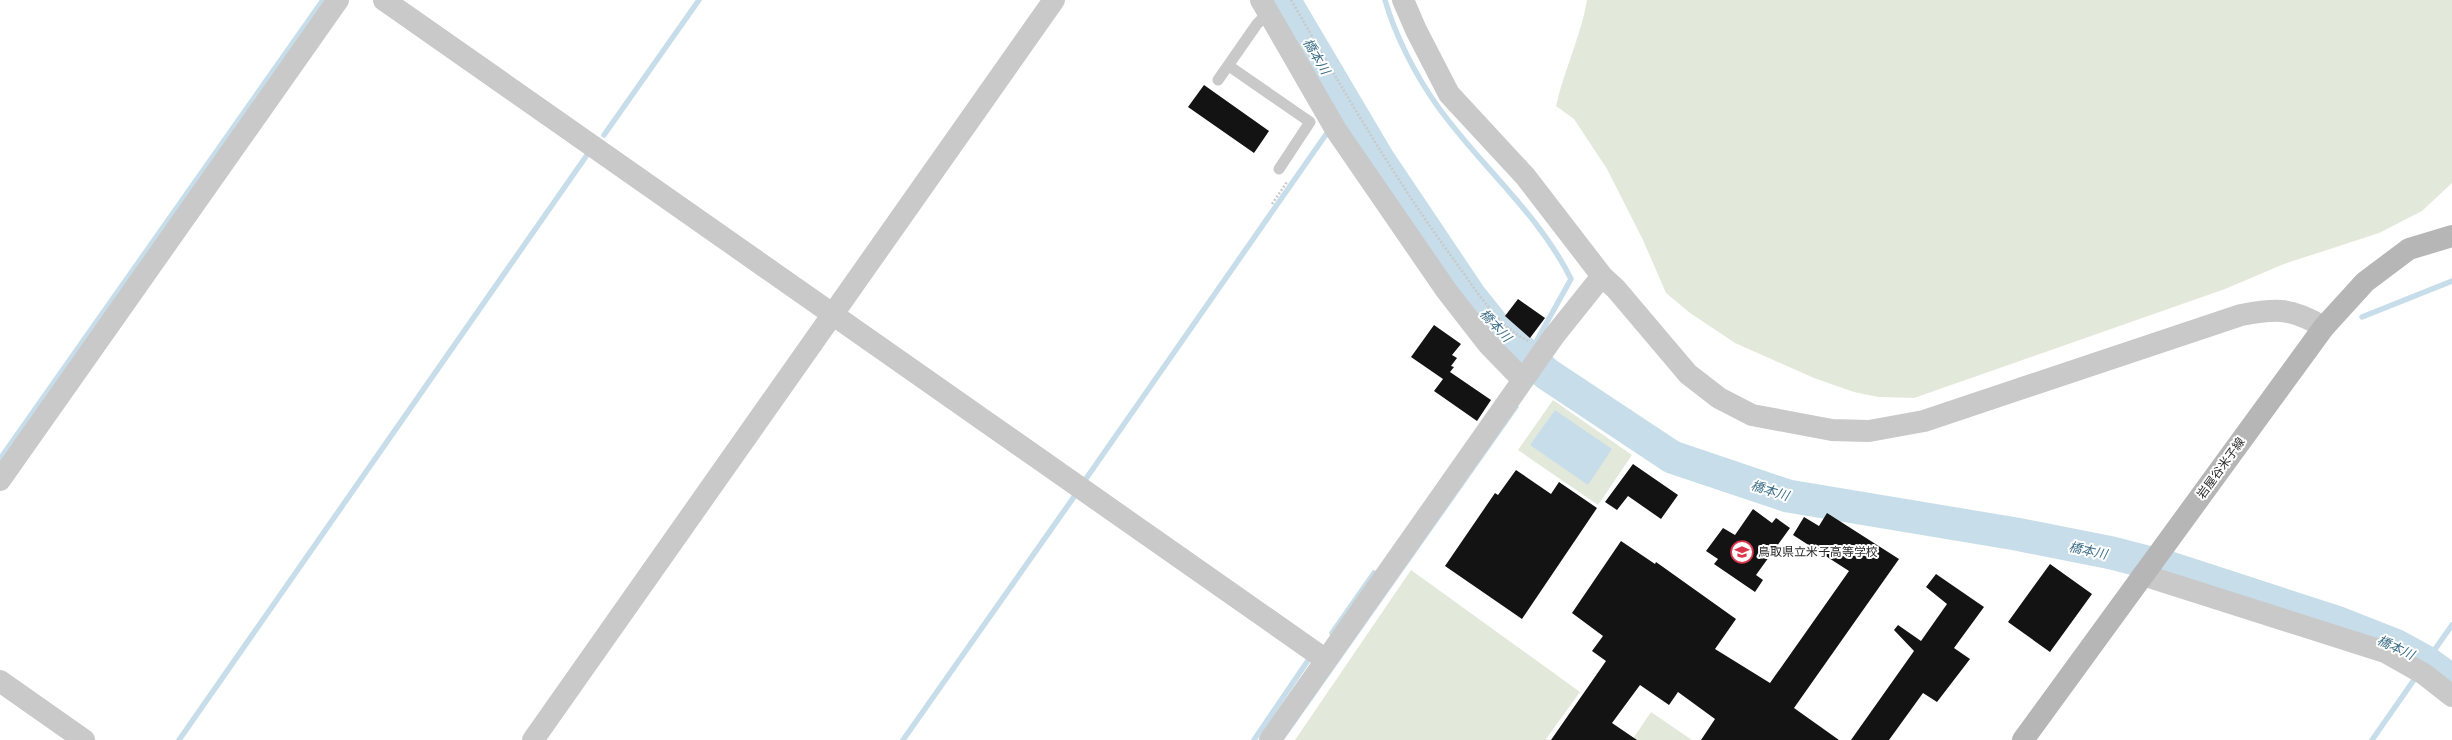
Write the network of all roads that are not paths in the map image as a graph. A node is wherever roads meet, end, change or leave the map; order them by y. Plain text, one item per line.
1 (338, 0) edge
2 (384, 0) edge
3 (1054, 0) edge
4 (1403, 0) edge
5 (1264, 6) edge
6 (1229, 66) junction
7 (1218, 80) dead end
8 (1279, 169) dead end
9 (2452, 236) edge
10 (1602, 276) junction
11 (833, 314) junction
12 (2324, 327) junction
13 (1525, 376) junction
14 (0, 480) edge
15 (2144, 573) junction
16 (1326, 660) junction
17 (0, 681) edge
18 (2452, 696) edge
19 (84, 740) edge
20 (533, 740) edge
21 (1270, 740) edge
22 (2023, 740) edge

1 - 14 street
2 - 11 street
3 - 11 street
4 - 10 street
5 - 6 lane
5 - 13 street
6 - 7 lane
6 - 8 lane
9 - 12 main road, 岩屋谷米子線
10 - 12 street
10 - 13 street
11 - 16 street
11 - 20 street
12 - 15 main road, 岩屋谷米子線
13 - 16 street
15 - 18 street
15 - 22 main road, 岩屋谷米子線
16 - 21 street
17 - 19 street

